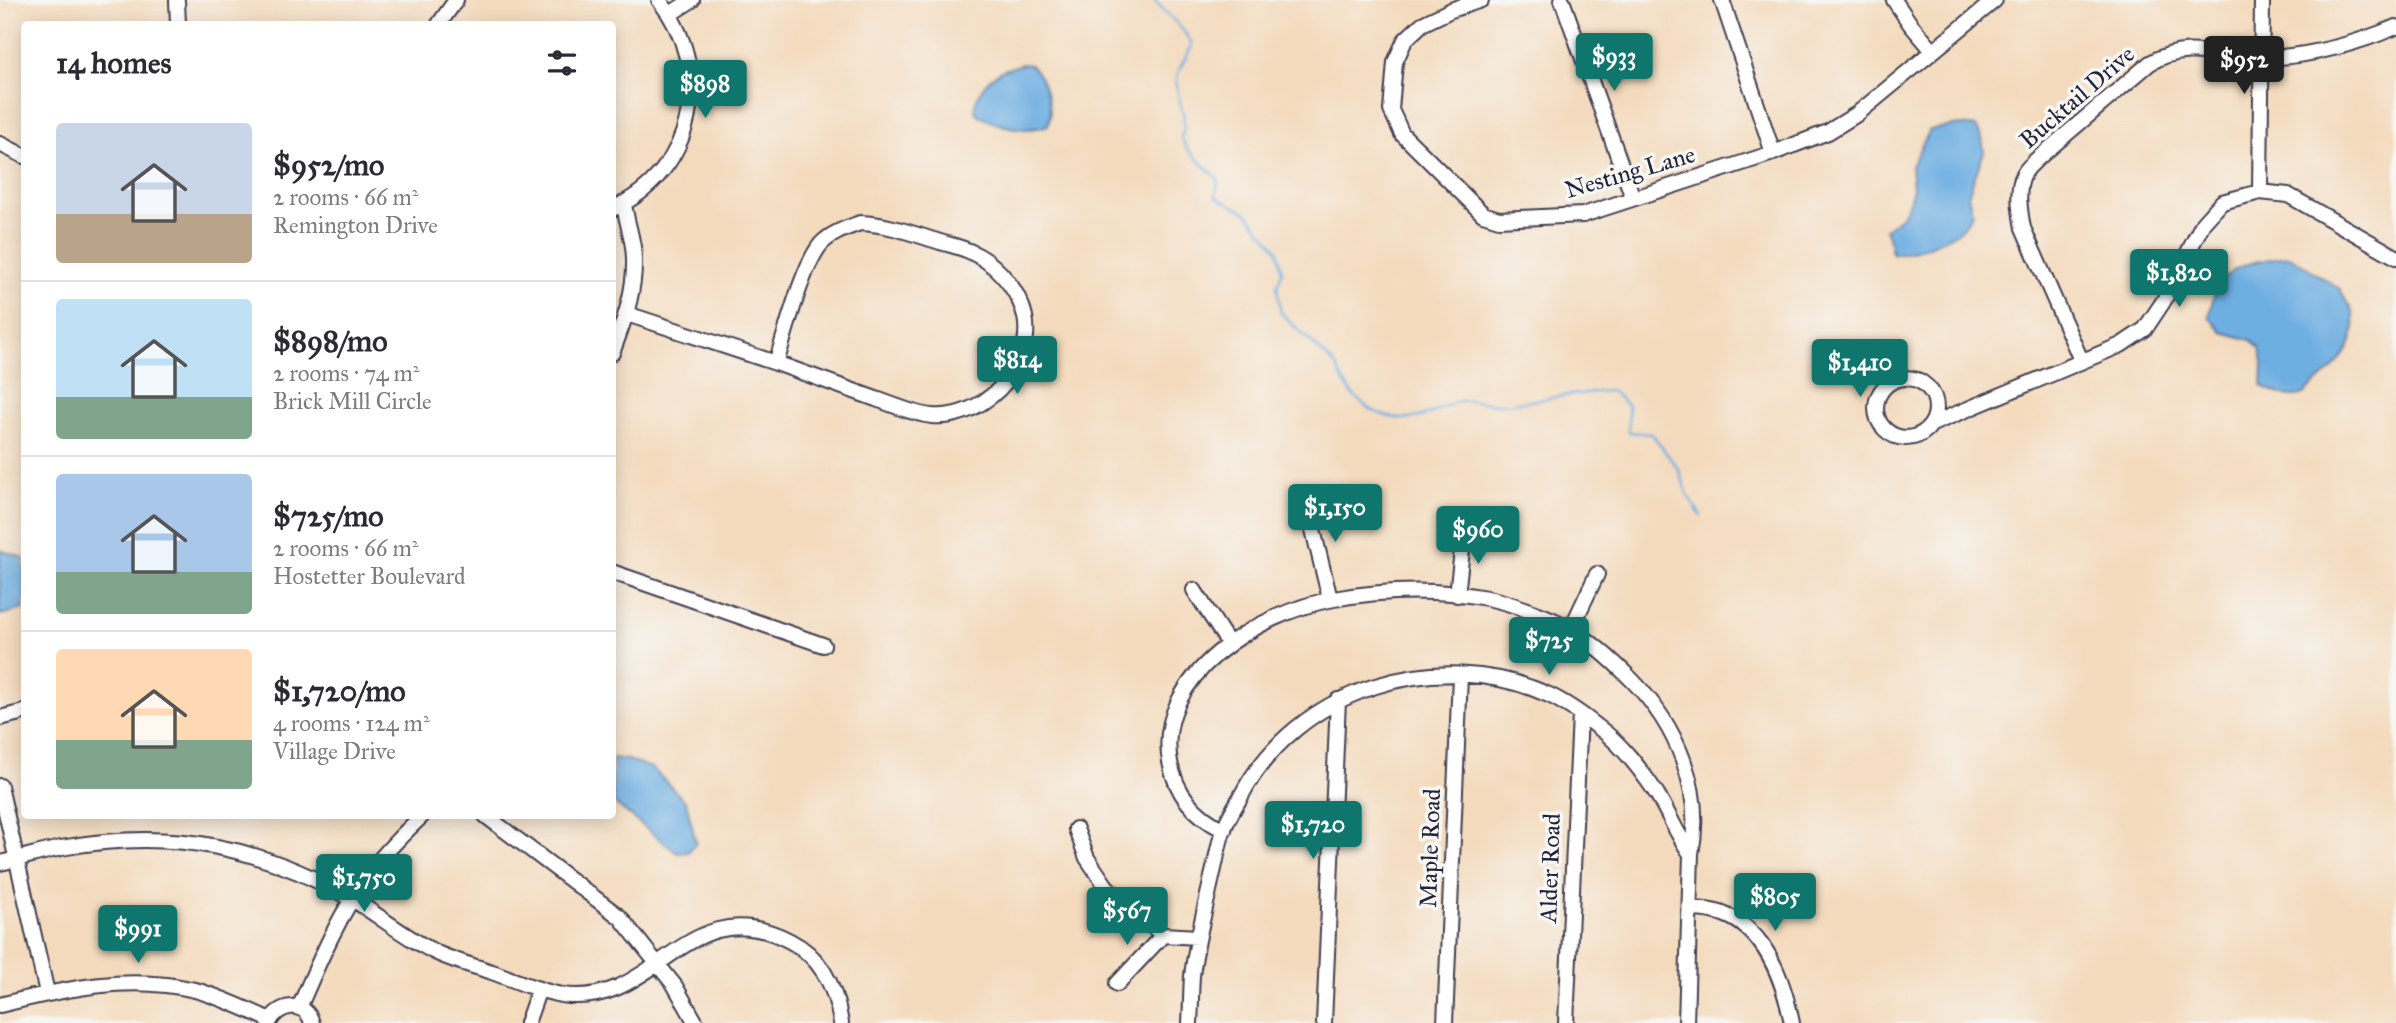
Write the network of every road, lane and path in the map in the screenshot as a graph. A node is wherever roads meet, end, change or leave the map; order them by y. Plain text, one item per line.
1 (177, 0) edge
2 (456, 0) edge
3 (659, 0) edge
4 (692, 0) edge
5 (1481, 0) edge
6 (1562, 0) edge
7 (1721, 0) edge
8 (1894, 0) edge
9 (1995, 0) edge
10 (2262, 0) edge
11 (670, 13) junction
12 (178, 21) edge
13 (441, 21) edge
14 (2396, 27) edge
15 (1933, 51) junction
16 (2262, 58) junction
17 (0, 144) edge
18 (1773, 153) junction
19 (21, 154) edge
20 (2260, 192) junction
21 (1633, 198) junction
22 (618, 207) edge
23 (2396, 257) edge
24 (627, 314) junction
25 (616, 343) edge
26 (2081, 360) junction
27 (776, 363) junction
28 (1932, 424) junction
29 (1305, 497) dead end
30 (1464, 533) dead end
31 (616, 573) edge
32 (1597, 574) dead end
33 (1194, 590) dead end
34 (1457, 596) junction
35 (1330, 599) junction
36 (1571, 629) junction
37 (1230, 644) junction
38 (823, 645) dead end
39 (1460, 676) junction
40 (1338, 699) junction
41 (21, 713) edge
42 (1580, 714) junction
43 (0, 718) edge
44 (0, 786) edge
45 (419, 819) edge
46 (490, 819) edge
47 (1076, 829) dead end
48 (1224, 830) junction
49 (1691, 854) junction
50 (17, 859) junction
51 (0, 863) edge
52 (352, 900) junction
53 (1690, 908) junction
54 (1163, 935) junction
55 (1198, 937) junction
56 (658, 963) junction
57 (1117, 984) dead end
58 (539, 989) junction
59 (47, 993) junction
60 (0, 1005) edge
61 (299, 1008) junction
62 (270, 1021) edge
63 (312, 1023) edge
64 (527, 1023) edge
65 (696, 1023) edge
66 (841, 1023) edge
67 (1190, 1023) edge
68 (1324, 1023) edge
69 (1445, 1023) edge
70 (1566, 1023) edge
71 (1686, 1023) edge
72 (1792, 1023) edge

1 - 12 street
2 - 13 street
3 - 11 street
4 - 11 street
5 - 21 street, Nesting Lane
6 - 21 street
7 - 18 street
8 - 15 street
9 - 15 street, Nesting Lane
10 - 16 street
11 - 22 street
14 - 16 street, Bucktail Drive
15 - 18 street, Nesting Lane
16 - 20 street
16 - 26 street, Bucktail Drive
17 - 19 street
18 - 21 street, Nesting Lane
20 - 23 street
20 - 26 street
22 - 24 street
24 - 25 street
24 - 27 street
26 - 28 street
27 - 27 street
28 - 28 street
29 - 35 street
30 - 34 street
31 - 38 street
32 - 36 street
33 - 37 street
34 - 35 street
34 - 36 street
35 - 37 street
36 - 49 street
37 - 48 street
39 - 40 street
39 - 42 street
39 - 69 street, Maple Road
40 - 48 street
40 - 68 street
41 - 43 street
42 - 49 street
42 - 70 street, Alder Road
44 - 50 street
45 - 52 street
46 - 56 street
47 - 54 street
48 - 55 street
49 - 53 street
50 - 51 street
50 - 52 street
50 - 59 street
52 - 58 street
52 - 61 street
53 - 71 street
53 - 72 street
54 - 55 street
54 - 57 street
55 - 67 street
56 - 58 street
56 - 65 street
56 - 66 street
58 - 64 street
59 - 60 street
59 - 62 street
61 - 62 street
61 - 63 street

